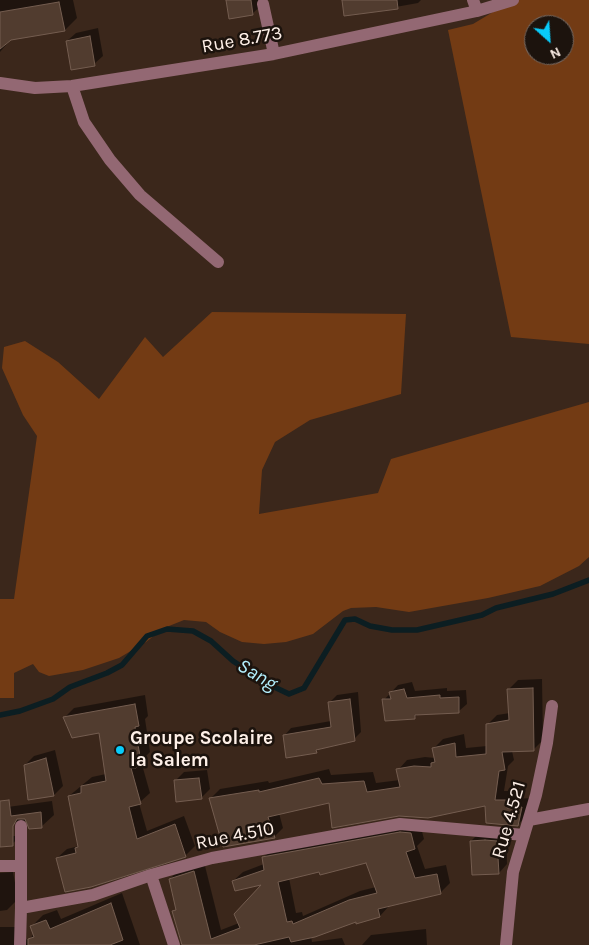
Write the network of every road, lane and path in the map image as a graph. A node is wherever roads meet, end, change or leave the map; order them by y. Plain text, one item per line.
1 (513, 0) edge
2 (263, 4) dead end
3 (475, 5) edge
4 (274, 54) junction
5 (0, 83) edge
6 (72, 86) junction
7 (218, 262) dead end
8 (552, 706) dead end
9 (589, 809) edge
10 (529, 820) junction
11 (21, 826) dead end
12 (524, 835) junction
13 (0, 866) edge
14 (21, 866) junction
15 (151, 875) junction
16 (20, 908) junction
17 (20, 945) edge
18 (174, 945) edge
19 (506, 945) edge

1 - 3 street, Rue 8.773
2 - 4 street
3 - 4 street, Rue 8.773
4 - 6 street, Rue 8.773
5 - 6 street, Rue 8.773
6 - 7 street
8 - 10 street, Rue 4.521
9 - 10 street
10 - 12 street, Rue 4.521
11 - 14 street
12 - 15 street, Rue 4.510
12 - 19 street, Rue 4.521
13 - 14 street
14 - 16 street
15 - 16 street, Rue 4.510
15 - 18 street
16 - 17 street

